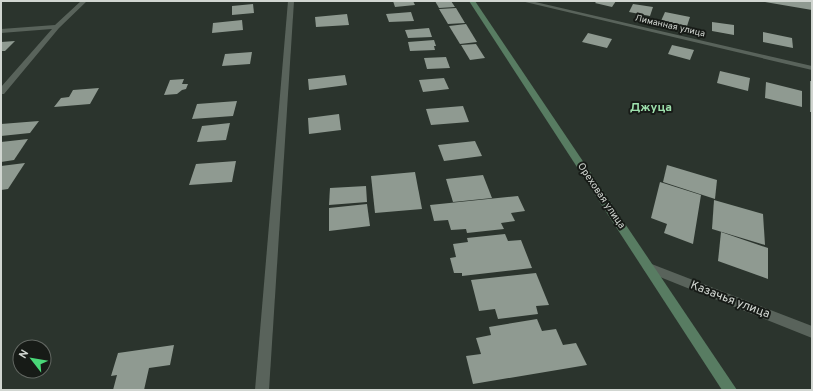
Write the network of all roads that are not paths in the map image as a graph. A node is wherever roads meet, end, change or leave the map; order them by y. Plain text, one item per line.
1 (84, 1) edge
2 (292, 1) edge
3 (472, 1) edge
4 (524, 1) edge
5 (57, 27) junction
6 (1, 31) edge
7 (812, 68) edge
8 (1, 92) edge
9 (649, 268) junction
10 (812, 332) edge
11 (262, 390) edge
12 (730, 390) edge

1 - 5 street
2 - 11 street
3 - 9 main road, Ореховая улица
4 - 7 street, Лиманная улица
5 - 6 street
5 - 8 street
9 - 10 street, Казачья улица
9 - 12 main road, Ореховая улица

